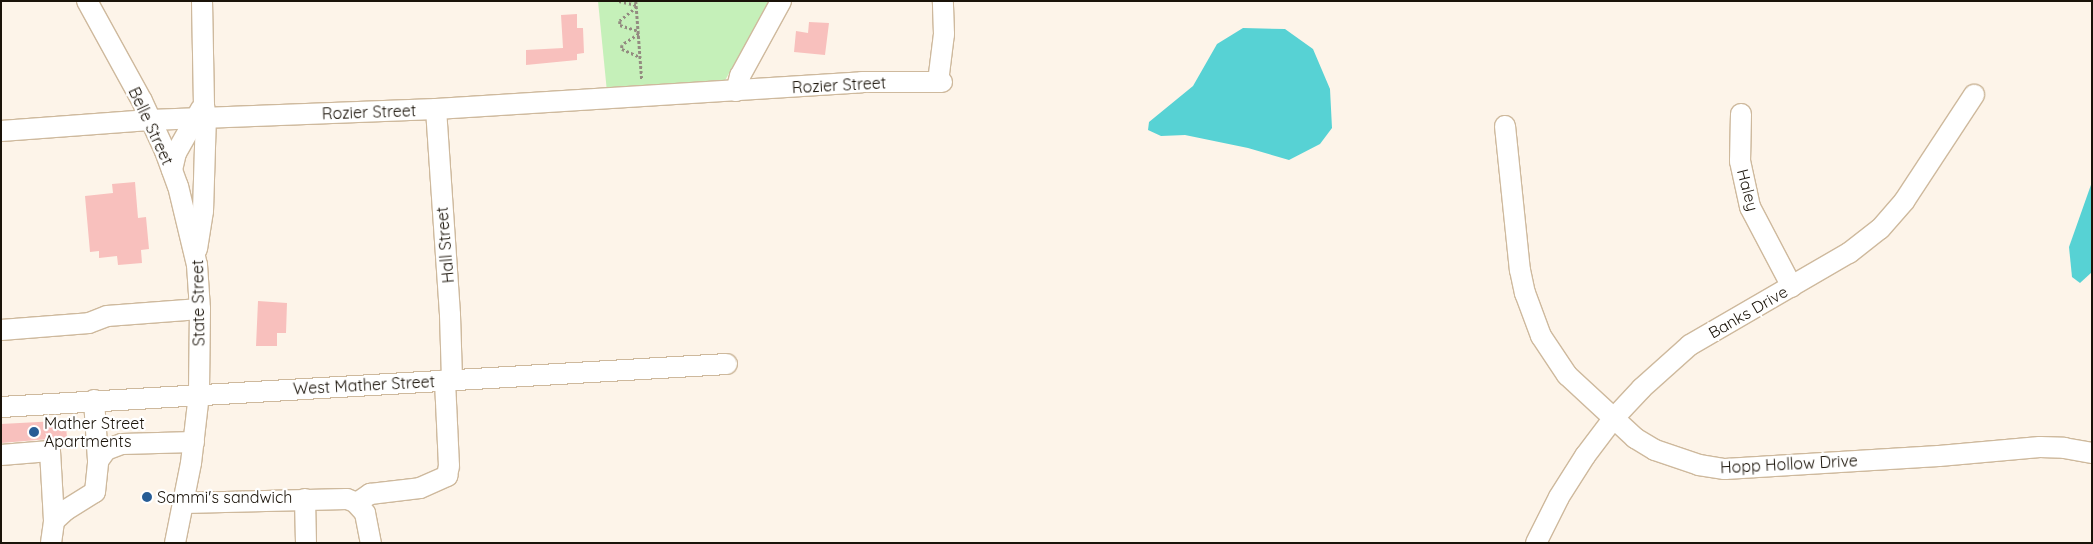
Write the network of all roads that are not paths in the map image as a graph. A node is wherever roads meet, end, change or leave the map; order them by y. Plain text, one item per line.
1 (87, 1) edge
2 (202, 1) edge
3 (781, 1) edge
4 (943, 1) edge
5 (736, 91) junction
6 (1974, 95) dead end
7 (436, 109) junction
8 (202, 114) junction
9 (1741, 114) dead end
10 (150, 120) junction
11 (1505, 126) dead end
12 (1, 131) edge
13 (172, 170) junction
14 (196, 258) junction
15 (1792, 287) junction
16 (200, 309) junction
17 (1, 330) edge
18 (727, 364) dead end
19 (449, 380) junction
20 (199, 394) junction
21 (94, 400) junction
22 (1, 407) edge
23 (1613, 420) junction
24 (194, 442) junction
25 (2092, 453) edge
26 (1, 455) edge
27 (98, 461) junction
28 (305, 499) junction
29 (184, 503) junction
30 (357, 503) junction
31 (54, 521) junction
32 (51, 543) edge
33 (176, 543) edge
34 (306, 543) edge
35 (371, 543) edge
36 (1536, 543) edge

1 - 10 street, Belle Street
2 - 8 street, State Street
3 - 5 street
4 - 5 street, Rozier Street
5 - 7 street, Rozier Street
6 - 15 street, Banks Drive
7 - 8 street, Rozier Street
7 - 19 street, Hall Street
8 - 10 street, Rozier Street
8 - 13 street
8 - 14 street, State Street
9 - 15 street, Haley
10 - 12 street, Rozier Street
10 - 13 street, Belle Street
11 - 23 street, Hopp Hollow Drive
13 - 14 street, Belle Street
14 - 16 street, State Street
15 - 23 street, Banks Drive
16 - 17 street
16 - 20 street, State Street
18 - 19 street, West Mather Street
19 - 20 street, West Mather Street
19 - 30 street, Hall Street
20 - 21 street, West Mather Street
20 - 24 street, State Street
21 - 22 street, West Mather Street
21 - 27 street
23 - 25 street, Hopp Hollow Drive
23 - 36 street, Banks Drive
24 - 27 street
24 - 29 street, State Street
26 - 31 street
27 - 31 street
28 - 29 street
28 - 30 street
28 - 34 street
29 - 33 street, State Street
30 - 35 street
31 - 32 street

